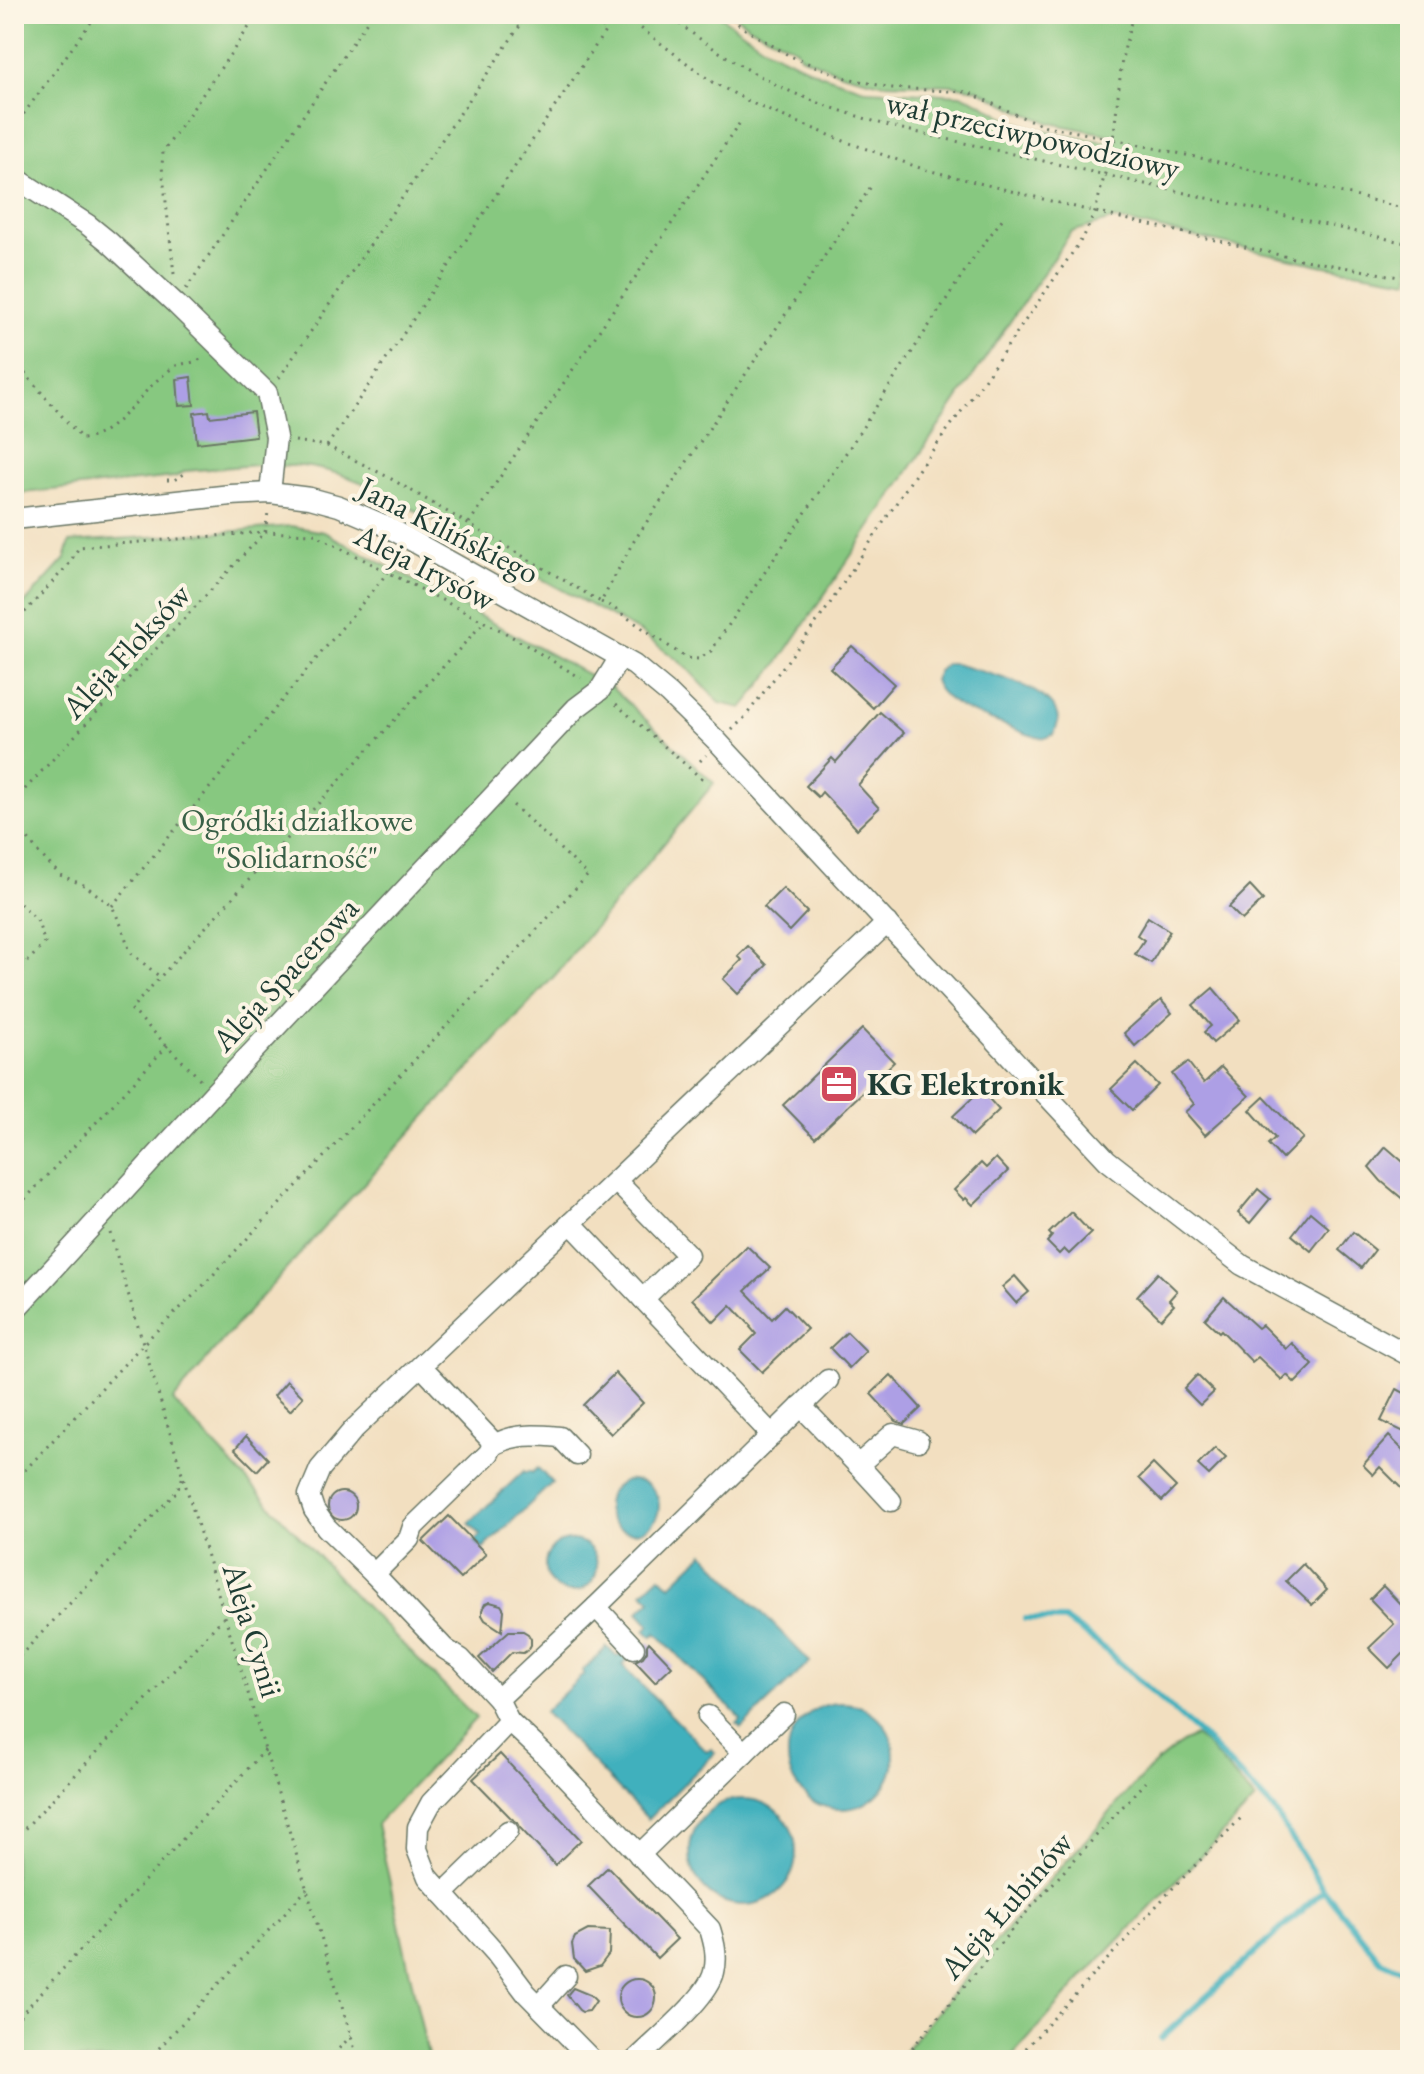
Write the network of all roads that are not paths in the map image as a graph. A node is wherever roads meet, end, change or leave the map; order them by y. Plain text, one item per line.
1 (14, 177) edge
2 (270, 493) junction
3 (14, 519) edge
4 (620, 657) junction
5 (887, 923) junction
6 (616, 1181) junction
7 (571, 1223) junction
8 (643, 1299) junction
9 (14, 1311) edge
10 (1410, 1356) edge
11 (422, 1367) junction
12 (828, 1380) dead end
13 (801, 1406) junction
14 (772, 1435) junction
15 (918, 1441) dead end
16 (492, 1446) junction
17 (577, 1455) dead end
18 (858, 1465) junction
19 (891, 1501) dead end
20 (374, 1574) junction
21 (596, 1607) junction
22 (634, 1648) dead end
23 (498, 1699) junction
24 (784, 1714) dead end
25 (708, 1716) dead end
26 (509, 1721) junction
27 (744, 1753) junction
28 (508, 1831) dead end
29 (639, 1855) junction
30 (443, 1894) junction
31 (566, 1976) dead end
32 (539, 2006) junction
33 (592, 2060) edge
34 (636, 2060) edge

1 - 2 street
2 - 3 street, Jana Kilińskiego
2 - 4 street, Jana Kilińskiego
4 - 5 street, Jana Kilińskiego
4 - 9 street, Aleja Spacerowa
5 - 6 street
5 - 10 street, Jana Kilińskiego
6 - 7 street
6 - 8 street
7 - 8 street
7 - 11 street
8 - 14 street
11 - 16 street
11 - 20 street
12 - 13 street
13 - 14 street
13 - 18 street
14 - 21 street
15 - 18 street
16 - 17 street
16 - 20 street
18 - 19 street
20 - 23 street
21 - 22 street
21 - 23 street
23 - 26 street
24 - 27 street
25 - 27 street
26 - 29 street
26 - 30 street
27 - 29 street
28 - 30 street
29 - 34 street
30 - 32 street
31 - 32 street
32 - 33 street

